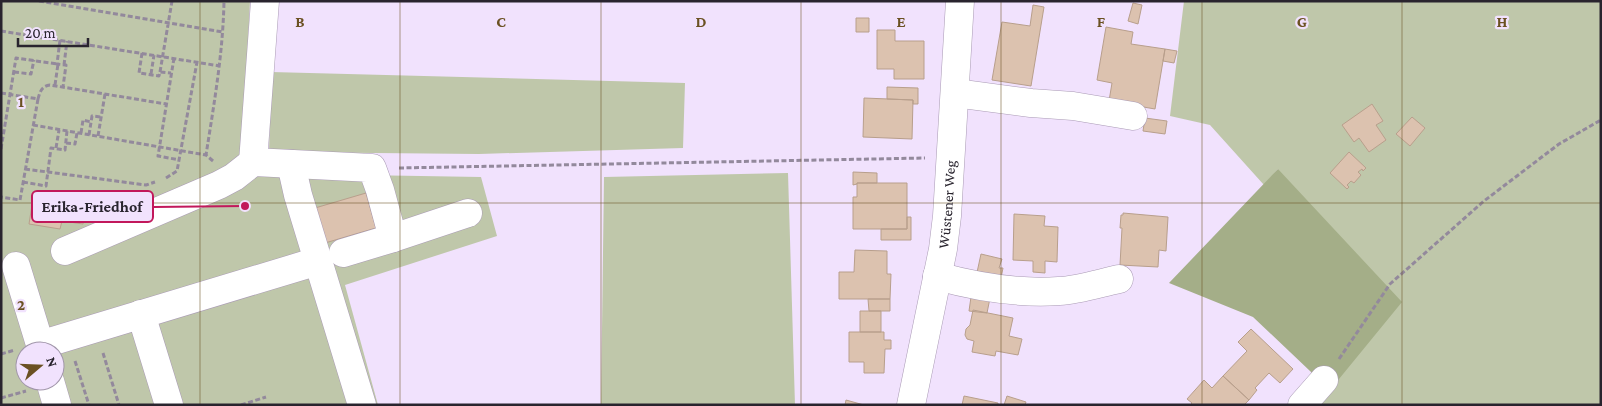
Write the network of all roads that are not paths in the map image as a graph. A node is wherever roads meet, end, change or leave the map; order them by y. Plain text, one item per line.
1 (265, 1) edge
2 (960, 1) edge
3 (955, 93) junction
4 (1133, 116) dead end
5 (291, 164) junction
6 (244, 169) junction
7 (468, 213) dead end
8 (393, 238) junction
9 (65, 251) dead end
10 (331, 257) junction
11 (18, 266) edge
12 (937, 276) junction
13 (1119, 279) dead end
14 (142, 314) junction
15 (39, 341) edge
16 (57, 341) edge
17 (1324, 380) road end
18 (53, 391) edge
19 (57, 405) edge
20 (169, 405) edge
21 (362, 405) edge
22 (911, 405) edge
23 (1302, 405) edge

1 - 6 street
2 - 3 street, Wüstener Weg
3 - 4 street
3 - 12 street, Wüstener Weg
5 - 6 street
5 - 8 street
5 - 10 street
6 - 9 street
7 - 8 street
8 - 10 street
10 - 14 street
10 - 21 street
11 - 15 street
12 - 13 street
12 - 22 street, Wüstener Weg
14 - 16 street
14 - 20 street
17 - 23 street
18 - 19 street

